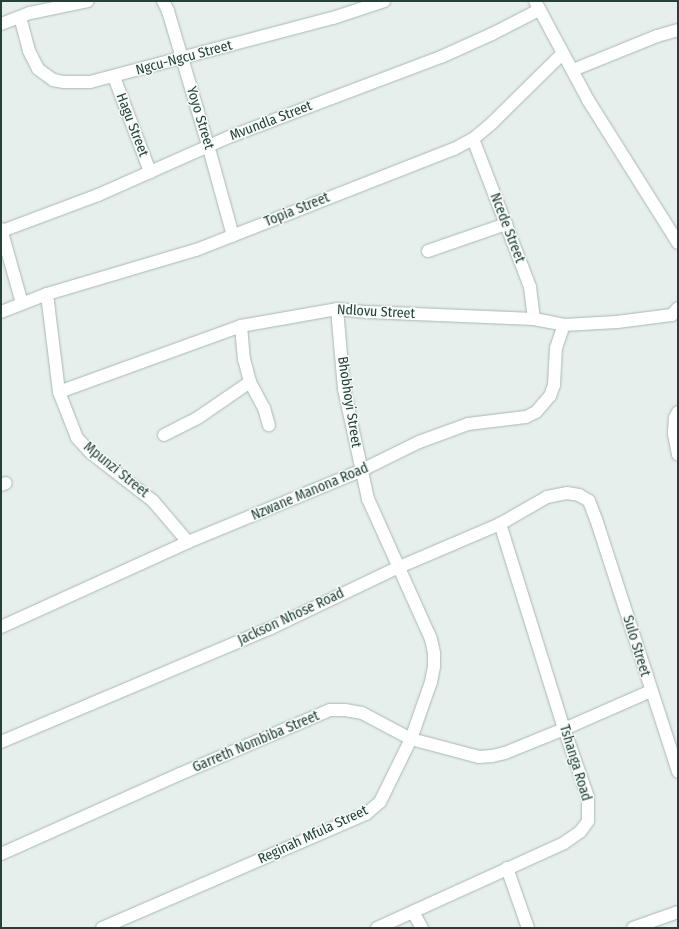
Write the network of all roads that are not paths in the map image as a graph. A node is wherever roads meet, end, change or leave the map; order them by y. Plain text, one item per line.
1 (88, 1) edge
2 (163, 1) edge
3 (384, 1) edge
4 (537, 5) edge
5 (26, 10) edge
6 (1, 24) edge
7 (678, 30) edge
8 (562, 54) junction
9 (182, 58) junction
10 (573, 70) junction
11 (114, 77) junction
12 (473, 139) junction
13 (208, 145) junction
14 (150, 172) junction
15 (506, 224) junction
16 (1, 230) edge
17 (233, 236) junction
18 (678, 244) edge
19 (428, 251) dead end
20 (47, 294) junction
21 (22, 302) junction
22 (678, 308) edge
23 (337, 309) junction
24 (1, 312) edge
25 (534, 320) junction
26 (564, 325) junction
27 (241, 326) junction
28 (250, 382) junction
29 (59, 392) junction
30 (678, 412) edge
31 (269, 425) dead end
32 (164, 435) dead end
33 (678, 455) edge
34 (360, 471) junction
35 (596, 519) joint
36 (500, 524) junction
37 (188, 542) junction
38 (397, 568) junction
39 (1, 626) edge
40 (651, 691) junction
41 (564, 729) junction
42 (411, 740) junction
43 (1, 742) edge
44 (678, 772) edge
45 (1, 854) edge
46 (507, 868) junction
47 (413, 912) junction
48 (678, 912) edge
49 (102, 928) edge
50 (377, 928) edge
51 (422, 928) edge
52 (528, 928) edge
53 (633, 928) edge

1 - 5 street
2 - 9 street, Yoyo Street
3 - 9 street, Ngcu-Ngcu Street
4 - 8 street
4 - 13 street, Mvundla Street
5 - 6 street
5 - 11 street, Ngcu-Ngcu Street
7 - 10 street
8 - 10 street
8 - 12 street, Topia Street
9 - 11 street, Ngcu-Ngcu Street
9 - 13 street, Yoyo Street
10 - 18 street
11 - 14 street, Hagu Street
12 - 15 street, Ncede Street
12 - 17 street, Topia Street
13 - 14 street, Mvundla Street
13 - 17 street, Yoyo Street
14 - 16 street, Mvundla Street
15 - 19 street
15 - 25 street, Ncede Street
16 - 21 street
17 - 20 street, Topia Street
20 - 21 street, Topia Street
20 - 29 street, Mpunzi Street
21 - 24 street, Topia Street
22 - 26 street, Ndlovu Street
23 - 25 street, Ndlovu Street
23 - 27 street, Ndlovu Street
23 - 34 street, Bhobhoyi Street
25 - 26 street, Ndlovu Street
26 - 34 street, Nzwane Manona Road
27 - 28 street
27 - 29 street, Ndlovu Street
28 - 31 street
28 - 32 street
29 - 37 street, Mpunzi Street
30 - 33 street
34 - 37 street, Nzwane Manona Road
34 - 38 street, Bhobhoyi Street
35 - 36 street, Jackson Nhose Road
35 - 40 street, Sulo Street
36 - 38 street, Jackson Nhose Road
36 - 41 street, Tshanga Road
37 - 39 street, Nzwane Manona Road
38 - 42 street, Reginah Mfula Street
38 - 43 street, Jackson Nhose Road
40 - 41 street, Garreth Nombiba Street
40 - 44 street, Sulo Street
41 - 42 street, Garreth Nombiba Street
41 - 46 street, Tshanga Road
42 - 45 street, Garreth Nombiba Street
42 - 49 street, Reginah Mfula Street
46 - 47 street, Tshanga Road
46 - 52 street
47 - 50 street, Tshanga Road
47 - 51 street
48 - 53 street

